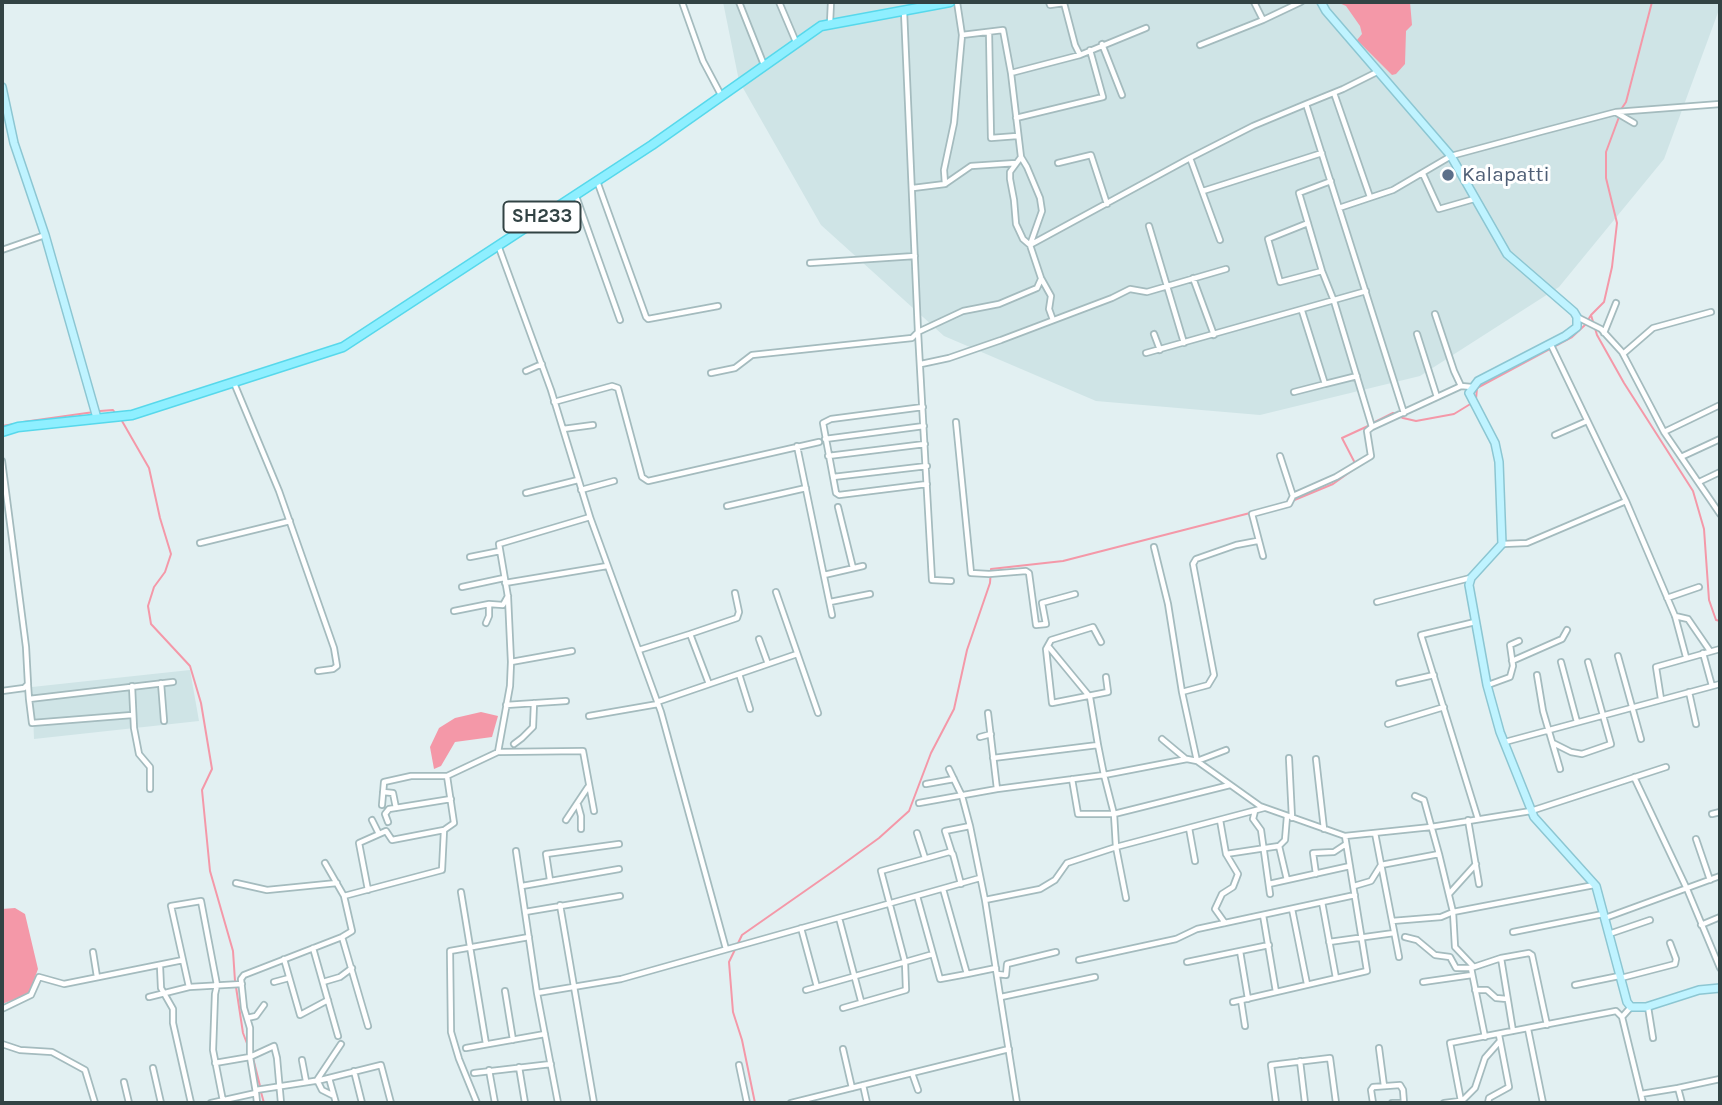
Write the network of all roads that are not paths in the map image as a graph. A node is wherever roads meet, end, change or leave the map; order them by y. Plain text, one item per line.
1 (682, 2) edge
2 (739, 2) edge
3 (779, 2) edge
4 (831, 2) edge
5 (950, 2) edge
6 (957, 2) edge
7 (1049, 2) edge
8 (1254, 2) edge
9 (1301, 2) edge
10 (1321, 2) edge
11 (904, 10) junction
12 (1263, 20) junction
13 (830, 24) junction
14 (1146, 28) dead end
15 (989, 32) junction
16 (962, 35) junction
17 (796, 43) junction
18 (1102, 44) junction
19 (1200, 45) dead end
20 (1090, 50) junction
21 (1080, 55) junction
22 (764, 66) junction
23 (1378, 71) junction
24 (1011, 73) junction
25 (2, 87) edge
26 (1334, 93) junction
27 (1122, 95) dead end
28 (722, 96) junction
29 (1306, 104) junction
30 (1720, 104) edge
31 (1616, 112) junction
32 (1016, 118) junction
33 (1634, 123) dead end
34 (1017, 136) junction
35 (1322, 153) junction
36 (1451, 156) junction
37 (1021, 158) junction
38 (1190, 158) junction
39 (1016, 163) junction
40 (1058, 163) dead end
41 (1423, 174) junction
42 (597, 181) junction
43 (1331, 181) junction
44 (945, 184) junction
45 (913, 188) junction
46 (1203, 191) junction
47 (576, 195) junction
48 (1370, 197) junction
49 (1477, 198) junction
50 (1107, 204) junction
51 (1339, 208) junction
52 (1308, 223) junction
53 (1149, 226) dead end
54 (45, 235) junction
55 (1220, 240) dead end
56 (1030, 245) junction
57 (498, 246) junction
58 (2, 250) edge
59 (915, 256) junction
60 (810, 263) dead end
61 (1226, 269) dead end
62 (1322, 271) junction
63 (1041, 278) junction
64 (1193, 278) junction
65 (1166, 287) junction
66 (1366, 291) junction
67 (1334, 301) junction
68 (1616, 303) dead end
69 (718, 306) dead end
70 (1303, 310) junction
71 (1711, 313) dead end
72 (1435, 314) dead end
73 (1580, 318) junction
74 (620, 320) dead end
75 (1053, 320) junction
76 (1602, 331) junction
77 (918, 332) junction
78 (1154, 334) dead end
79 (1417, 334) dead end
80 (1214, 335) junction
81 (1184, 343) junction
82 (1552, 348) junction
83 (1160, 350) junction
84 (1146, 353) dead end
85 (1623, 354) junction
86 (921, 364) junction
87 (542, 365) junction
88 (526, 371) dead end
89 (711, 373) dead end
90 (1357, 376) junction
91 (233, 382) junction
92 (1325, 384) junction
93 (1461, 386) junction
94 (1472, 387) junction
95 (1294, 392) dead end
96 (1437, 397) junction
97 (554, 402) junction
98 (1720, 405) edge
99 (923, 407) junction
100 (96, 414) junction
101 (1400, 415) junction
102 (1587, 421) junction
103 (956, 422) dead end
104 (593, 425) dead end
105 (1372, 425) junction
106 (924, 426) junction
107 (563, 429) junction
108 (2, 432) edge
109 (1664, 432) junction
110 (1555, 435) dead end
111 (825, 439) junction
112 (1720, 439) edge
113 (819, 442) dead end
114 (925, 444) junction
115 (797, 446) junction
116 (828, 456) junction
117 (1280, 456) dead end
118 (1681, 457) junction
119 (2, 461) edge
120 (927, 466) junction
121 (1720, 472) edge
122 (833, 477) junction
123 (578, 480) junction
124 (614, 481) dead end
125 (1698, 482) junction
126 (927, 484) junction
127 (806, 488) junction
128 (581, 490) junction
129 (526, 493) dead end
130 (1291, 500) junction
131 (1626, 501) junction
132 (727, 506) dead end
133 (838, 507) dead end
134 (1720, 514) edge
135 (590, 517) junction
136 (290, 521) junction
137 (1258, 541) junction
138 (200, 543) dead end
139 (1502, 544) junction
140 (1154, 547) dead end
141 (500, 551) junction
142 (1263, 556) dead end
143 (470, 557) dead end
144 (607, 566) junction
145 (863, 566) dead end
146 (853, 568) junction
147 (824, 575) junction
148 (1471, 578) junction
149 (505, 581) junction
150 (951, 581) dead end
151 (462, 587) dead end
152 (1699, 587) dead end
153 (776, 592) dead end
154 (735, 593) dead end
155 (870, 594) dead end
156 (1075, 594) dead end
157 (508, 596) junction
158 (1667, 598) junction
159 (830, 602) junction
160 (1377, 602) dead end
161 (489, 604) junction
162 (454, 611) dead end
163 (832, 615) dead end
164 (1675, 616) junction
165 (1475, 622) junction
166 (486, 623) dead end
167 (1567, 630) dead end
168 (690, 634) junction
169 (759, 639) dead end
170 (1519, 640) dead end
171 (1101, 642) dead end
172 (1048, 645) junction
173 (1720, 649) edge
174 (639, 650) junction
175 (572, 651) dead end
176 (1710, 651) junction
177 (1703, 653) junction
178 (797, 654) junction
179 (1618, 656) dead end
180 (1686, 657) junction
181 (1512, 661) junction
182 (511, 662) junction
183 (1561, 662) dead end
184 (1588, 662) dead end
185 (768, 664) junction
186 (317, 671) dead end
187 (739, 674) junction
188 (1537, 675) dead end
189 (1434, 676) junction
190 (1107, 677) dead end
191 (173, 682) dead end
192 (161, 683) junction
193 (1399, 683) dead end
194 (28, 684) junction
195 (709, 684) junction
196 (1487, 685) junction
197 (1720, 685) edge
198 (132, 686) junction
199 (1712, 686) junction
200 (2, 691) edge
201 (1182, 692) junction
202 (1689, 692) junction
203 (1090, 697) junction
204 (29, 699) junction
205 (1661, 699) junction
206 (566, 701) dead end
207 (534, 703) junction
208 (658, 703) junction
209 (506, 705) junction
210 (1444, 707) junction
211 (1632, 707) junction
212 (750, 709) dead end
213 (818, 713) dead end
214 (988, 713) dead end
215 (132, 715) junction
216 (1602, 715) junction
217 (589, 716) dead end
218 (164, 721) dead end
219 (1577, 722) junction
220 (1388, 723) dead end
221 (1696, 724) dead end
222 (1549, 730) junction
223 (990, 734) junction
224 (980, 737) dead end
225 (1163, 739) dead end
226 (1641, 739) dead end
227 (1504, 742) junction
228 (1553, 743) junction
229 (514, 744) dead end
230 (1098, 745) junction
231 (1226, 750) dead end
232 (498, 752) junction
233 (993, 758) junction
234 (1289, 758) dead end
235 (1187, 759) junction
236 (1316, 759) dead end
237 (1197, 761) junction
238 (1666, 767) dead end
239 (950, 769) dead end
240 (1560, 769) dead end
241 (1104, 775) junction
242 (447, 776) junction
243 (1634, 777) junction
244 (954, 779) junction
245 (1072, 779) junction
246 (926, 784) dead end
247 (1231, 785) junction
248 (588, 787) junction
249 (150, 789) dead end
250 (997, 789) junction
251 (383, 792) junction
252 (962, 796) junction
253 (1415, 796) dead end
254 (451, 799) junction
255 (919, 803) dead end
256 (578, 804) junction
257 (382, 805) dead end
258 (396, 808) junction
259 (1265, 808) junction
260 (594, 811) dead end
261 (1255, 811) junction
262 (1531, 811) junction
263 (1720, 812) edge
264 (1114, 814) junction
265 (1712, 814) dead end
266 (1289, 817) junction
267 (1478, 819) junction
268 (372, 820) dead end
269 (566, 820) dead end
270 (1220, 820) junction
271 (1468, 820) junction
272 (388, 822) dead end
273 (970, 825) junction
274 (1431, 827) junction
275 (1189, 828) junction
276 (580, 829) dead end
277 (444, 830) junction
278 (1325, 830) junction
279 (917, 833) dead end
280 (1375, 833) junction
281 (379, 834) junction
282 (1345, 836) junction
283 (1696, 839) dead end
284 (619, 844) dead end
285 (1346, 844) junction
286 (1279, 846) junction
287 (1116, 847) junction
288 (1263, 848) junction
289 (516, 851) dead end
290 (953, 854) junction
291 (1226, 854) junction
292 (1439, 854) junction
293 (925, 858) junction
294 (1195, 861) dead end
295 (325, 863) dead end
296 (1476, 864) junction
297 (1381, 865) junction
298 (1350, 866) junction
299 (619, 869) dead end
300 (1316, 874) junction
301 (1720, 876) edge
302 (980, 878) junction
303 (550, 880) junction
304 (1287, 880) junction
305 (1710, 880) junction
306 (236, 883) dead end
307 (337, 883) junction
308 (961, 884) junction
309 (1269, 884) junction
310 (1479, 884) dead end
311 (1595, 885) junction
312 (522, 886) junction
313 (1354, 886) junction
314 (943, 889) junction
315 (1687, 889) junction
316 (368, 890) junction
317 (461, 892) dead end
318 (1270, 894) dead end
319 (1355, 895) junction
320 (1449, 895) junction
321 (344, 896) junction
322 (620, 896) dead end
323 (917, 896) junction
324 (1125, 898) dead end
325 (985, 900) junction
326 (1322, 902) junction
327 (889, 904) junction
328 (559, 905) junction
329 (1292, 909) junction
330 (526, 912) junction
331 (1453, 912) junction
332 (1263, 915) junction
333 (1605, 916) junction
334 (1720, 917) edge
335 (839, 918) junction
336 (1650, 919) dead end
337 (1392, 921) junction
338 (1225, 923) junction
339 (1701, 925) junction
340 (801, 928) junction
341 (1513, 932) dead end
342 (1394, 933) junction
343 (1609, 933) junction
344 (1361, 936) junction
345 (342, 937) junction
346 (529, 937) junction
347 (1405, 937) dead end
348 (1329, 942) junction
349 (1670, 943) dead end
350 (1269, 945) junction
351 (1720, 945) edge
352 (470, 947) junction
353 (313, 948) junction
354 (726, 948) junction
355 (1711, 949) junction
356 (1240, 951) junction
357 (1459, 951) junction
358 (93, 953) dead end
359 (1056, 953) dead end
360 (933, 954) junction
361 (1399, 957) dead end
362 (1450, 957) junction
363 (1501, 958) junction
364 (183, 960) junction
365 (284, 960) junction
366 (1079, 960) dead end
367 (905, 962) junction
368 (1187, 962) dead end
369 (160, 966) junction
370 (352, 968) junction
371 (1720, 968) edge
372 (1472, 970) junction
373 (997, 971) junction
374 (967, 974) junction
375 (97, 977) junction
376 (855, 977) junction
377 (1095, 977) dead end
378 (1620, 977) junction
379 (289, 978) junction
380 (1336, 978) junction
381 (274, 982) dead end
382 (323, 982) junction
383 (1423, 982) dead end
384 (238, 984) junction
385 (1307, 984) junction
386 (218, 985) junction
387 (1575, 985) dead end
388 (189, 987) junction
389 (574, 987) junction
390 (817, 987) junction
391 (1720, 988) edge
392 (806, 989) dead end
393 (1475, 990) junction
394 (505, 991) dead end
395 (1276, 992) junction
396 (164, 993) junction
397 (537, 993) junction
398 (149, 997) dead end
399 (1001, 997) junction
400 (1248, 999) junction
401 (1507, 999) junction
402 (328, 1000) junction
403 (1241, 1000) junction
404 (861, 1001) junction
405 (1233, 1002) dead end
406 (264, 1005) dead end
407 (1648, 1006) junction
408 (1631, 1007) junction
409 (842, 1008) dead end
410 (2, 1009) edge
411 (1622, 1017) junction
412 (247, 1018) junction
413 (1548, 1024) junction
414 (368, 1026) dead end
415 (1245, 1026) dead end
416 (1528, 1028) junction
417 (1513, 1031) junction
418 (545, 1034) junction
419 (338, 1036) dead end
420 (1485, 1037) junction
421 (1499, 1037) junction
422 (1653, 1038) dead end
423 (513, 1040) junction
424 (2, 1044) edge
425 (341, 1044) dead end
426 (486, 1044) junction
427 (466, 1048) dead end
428 (1380, 1048) dead end
429 (843, 1049) dead end
430 (1009, 1049) junction
431 (251, 1056) junction
432 (302, 1060) dead end
433 (1300, 1061) junction
434 (215, 1063) junction
435 (551, 1064) junction
436 (739, 1065) dead end
437 (519, 1067) junction
438 (153, 1068) dead end
439 (489, 1070) junction
440 (354, 1071) junction
441 (474, 1073) dead end
442 (912, 1073) junction
443 (329, 1078) junction
444 (1720, 1079) edge
445 (317, 1080) junction
446 (306, 1081) junction
447 (124, 1082) dead end
448 (279, 1085) junction
449 (863, 1085) junction
450 (1384, 1086) junction
451 (852, 1088) junction
452 (1678, 1088) junction
453 (918, 1090) dead end
454 (256, 1092) junction
455 (1641, 1094) junction
456 (334, 1096) junction
457 (223, 1101) junction
458 (1461, 1101) edge
459 (95, 1103) edge
460 (129, 1103) edge
461 (161, 1103) edge
462 (191, 1103) edge
463 (211, 1103) edge
464 (257, 1103) edge
465 (281, 1103) edge
466 (336, 1103) edge
467 (362, 1103) edge
468 (391, 1103) edge
469 (477, 1103) edge
470 (495, 1103) edge
471 (525, 1103) edge
472 (558, 1103) edge
473 (594, 1103) edge
474 (747, 1103) edge
475 (791, 1103) edge
476 (867, 1103) edge
477 (1017, 1103) edge
478 (1276, 1103) edge
479 (1305, 1103) edge
480 (1336, 1103) edge
481 (1373, 1103) edge
482 (1392, 1103) edge
483 (1403, 1103) edge
484 (1444, 1103) edge
485 (1488, 1103) edge
486 (1543, 1103) edge
487 (1643, 1103) edge
488 (1682, 1103) edge

1 - 28 street
2 - 22 street
3 - 17 street
4 - 13 street
5 - 11 main road, SH233
6 - 16 street
7 - 21 street
8 - 12 street
9 - 12 street
10 - 23 main road
11 - 13 main road, SH233
11 - 45 street
12 - 19 street
13 - 17 main road, SH233
14 - 18 street
15 - 16 street
15 - 24 street
15 - 34 street
16 - 44 street
17 - 22 main road, SH233
18 - 20 street
18 - 27 street
20 - 21 street
20 - 32 street
21 - 24 street
22 - 28 main road, SH233
23 - 26 street
23 - 36 main road
24 - 32 street
25 - 54 main road
26 - 29 street
26 - 48 street
28 - 42 main road, SH233
29 - 35 street
29 - 38 street
30 - 31 street
31 - 33 street
31 - 36 street
32 - 34 street
34 - 37 street
35 - 43 street
35 - 46 street
36 - 41 street
36 - 49 main road
37 - 39 street
37 - 56 street
38 - 46 street
38 - 50 street
39 - 44 street
39 - 56 street
40 - 50 street
41 - 48 street
41 - 49 street
42 - 47 main road, SH233
42 - 69 street
43 - 51 street
43 - 52 street
44 - 45 street
45 - 59 street
46 - 55 street
47 - 57 main road, SH233
47 - 74 street
48 - 51 street
49 - 73 main road
50 - 56 street
51 - 66 street
52 - 62 street
52 - 62 street
53 - 65 street
54 - 58 street
54 - 100 main road
56 - 63 street
57 - 87 street
57 - 91 main road, SH233
59 - 60 street
59 - 77 street
61 - 64 street
62 - 67 street
63 - 75 street
63 - 77 street
64 - 65 street
64 - 80 street
65 - 75 street
65 - 81 street
66 - 67 street
66 - 101 street
67 - 70 street
67 - 90 street
68 - 76 street
70 - 80 street
70 - 92 street
71 - 85 street
72 - 93 street
73 - 76 street
73 - 82 main road
75 - 86 street
76 - 85 street
77 - 86 street
77 - 89 street
78 - 83 street
79 - 96 street
80 - 81 street
81 - 83 street
82 - 94 main road
82 - 102 street
83 - 84 street
85 - 109 street
86 - 99 street
87 - 88 street
87 - 97 street
90 - 92 street
90 - 105 street
91 - 100 main road, SH233
91 - 136 street
92 - 95 street
93 - 94 street
93 - 96 street
94 - 139 main road
96 - 101 street
97 - 107 street
97 - 115 street
98 - 109 street
99 - 106 street
99 - 111 street
100 - 108 main road, SH233
101 - 105 street
102 - 110 street
102 - 131 street
103 - 156 street
104 - 107 street
105 - 130 street
106 - 111 street
106 - 114 street
107 - 123 street
109 - 118 street
111 - 116 street
112 - 118 street
113 - 115 street
114 - 116 street
114 - 120 street
115 - 127 street
116 - 122 street
117 - 130 street
118 - 125 street
119 - 194 street
120 - 122 street
120 - 126 street
121 - 125 street
122 - 126 street
123 - 128 street
123 - 129 street
124 - 128 street
125 - 134 street
126 - 150 street
127 - 132 street
127 - 147 street
128 - 135 street
130 - 137 street
131 - 139 street
131 - 158 street
133 - 146 street
135 - 141 street
135 - 144 street
136 - 138 street
136 - 186 street
137 - 142 street
137 - 201 street
139 - 148 main road
140 - 201 street
141 - 143 street
141 - 149 street
144 - 149 street
144 - 174 street
145 - 146 street
146 - 147 street
147 - 159 street
148 - 160 street
148 - 165 main road
149 - 151 street
149 - 157 street
152 - 158 street
153 - 178 street
154 - 168 street
155 - 159 street
157 - 161 street
157 - 182 street
158 - 164 street
159 - 163 street
161 - 162 street
161 - 166 street
164 - 176 street
164 - 180 street
165 - 189 street
165 - 196 main road
167 - 181 street
168 - 174 street
168 - 195 street
169 - 185 street
170 - 181 street
171 - 172 street
172 - 203 street
172 - 203 street
173 - 176 street
174 - 208 street
175 - 182 street
176 - 177 street
177 - 180 street
177 - 199 street
178 - 185 street
178 - 213 street
179 - 211 street
180 - 205 street
181 - 196 street
182 - 209 street
183 - 219 street
184 - 216 street
185 - 187 street
187 - 195 street
187 - 212 street
188 - 222 street
189 - 193 street
189 - 210 street
190 - 203 street
191 - 192 street
192 - 198 street
192 - 218 street
194 - 200 street
194 - 204 street
195 - 208 street
196 - 227 main road
197 - 199 street
198 - 204 street
198 - 215 street
199 - 202 street
201 - 237 street
202 - 205 street
202 - 221 street
203 - 230 street
204 - 215 street
205 - 211 street
206 - 207 street
207 - 209 street
207 - 229 street
208 - 217 street
208 - 354 street
209 - 232 street
210 - 220 street
210 - 267 street
211 - 216 street
211 - 226 street
214 - 223 street
215 - 249 street
216 - 219 street
216 - 228 street
219 - 222 street
222 - 227 street
222 - 228 street
223 - 224 street
223 - 233 street
225 - 235 street
227 - 262 main road
228 - 240 street
230 - 233 street
230 - 241 street
231 - 237 street
232 - 242 street
232 - 248 street
233 - 250 street
234 - 266 street
235 - 237 street
235 - 241 street
236 - 278 street
237 - 247 street
238 - 243 street
239 - 244 street
241 - 245 street
241 - 264 street
242 - 251 street
242 - 254 street
243 - 262 street
243 - 315 street
244 - 246 street
244 - 252 street
245 - 250 street
245 - 264 street
247 - 259 street
247 - 264 street
248 - 256 street
248 - 260 street
250 - 252 street
251 - 257 street
251 - 258 street
252 - 255 street
252 - 273 street
253 - 274 street
254 - 258 street
254 - 277 street
256 - 269 street
256 - 276 street
258 - 272 street
259 - 261 street
259 - 266 street
261 - 270 street
261 - 288 street
262 - 267 street
262 - 311 main road
263 - 265 street
264 - 287 street
266 - 278 street
266 - 286 street
267 - 271 street
268 - 281 street
270 - 275 street
270 - 291 street
271 - 274 street
271 - 296 street
273 - 290 street
273 - 302 street
274 - 280 street
274 - 292 street
275 - 287 street
275 - 294 street
277 - 281 street
277 - 316 street
278 - 282 street
279 - 293 street
280 - 282 street
280 - 297 street
281 - 316 street
282 - 285 street
283 - 305 street
284 - 303 street
285 - 298 street
285 - 300 street
286 - 288 street
286 - 304 street
287 - 324 street
287 - 325 street
288 - 291 street
288 - 309 street
289 - 312 street
290 - 293 street
290 - 308 street
291 - 338 street
292 - 297 street
292 - 320 street
293 - 327 street
295 - 307 street
296 - 310 street
296 - 320 street
297 - 313 street
297 - 337 street
298 - 300 street
298 - 313 street
299 - 303 street
300 - 304 street
301 - 305 street
302 - 308 street
302 - 325 street
303 - 312 street
304 - 309 street
305 - 315 street
306 - 307 street
307 - 321 street
308 - 314 street
309 - 318 street
311 - 331 street
311 - 333 main road
312 - 330 street
313 - 319 street
314 - 323 street
314 - 374 street
315 - 333 street
315 - 339 street
316 - 321 street
317 - 352 street
319 - 326 street
319 - 344 street
320 - 331 street
321 - 345 street
322 - 328 street
323 - 327 street
323 - 360 street
325 - 373 street
326 - 329 street
326 - 348 street
327 - 335 street
327 - 367 street
328 - 330 street
328 - 389 street
329 - 332 street
329 - 385 street
330 - 346 street
331 - 337 street
331 - 357 street
332 - 338 street
332 - 350 street
333 - 341 street
333 - 343 main road
334 - 339 street
335 - 340 street
335 - 376 street
336 - 343 street
337 - 342 street
338 - 366 street
339 - 355 street
340 - 354 street
340 - 390 street
342 - 344 street
342 - 361 street
343 - 378 main road
344 - 348 street
344 - 380 street
345 - 353 street
345 - 370 street
346 - 352 street
346 - 397 street
347 - 362 street
348 - 380 street
349 - 378 street
350 - 356 street
350 - 395 street
351 - 355 street
352 - 426 street
352 - 469 street
353 - 365 street
353 - 382 street
354 - 389 street
355 - 371 street
356 - 368 street
356 - 400 street
357 - 362 street
357 - 372 street
358 - 375 street
359 - 373 street
360 - 367 street
360 - 374 street
362 - 372 street
363 - 372 street
363 - 401 street
363 - 413 street
364 - 369 street
364 - 386 street
364 - 388 street
365 - 379 street
365 - 384 street
367 - 376 street
367 - 404 street
369 - 375 street
369 - 396 street
370 - 382 street
370 - 414 street
372 - 383 street
372 - 393 street
373 - 374 street
373 - 399 street
375 - 410 street
376 - 390 street
376 - 404 street
377 - 399 street
378 - 387 street
378 - 408 main road
379 - 381 street
379 - 402 street
380 - 385 street
382 - 402 street
384 - 386 street
384 - 412 street
385 - 395 street
386 - 388 street
386 - 434 street
388 - 396 street
389 - 397 street
389 - 473 street
390 - 392 street
391 - 407 main road
393 - 401 street
393 - 420 street
394 - 423 street
395 - 400 street
396 - 398 street
396 - 462 street
397 - 418 street
399 - 430 street
400 - 403 street
401 - 417 street
402 - 419 street
403 - 405 street
403 - 415 street
404 - 409 street
406 - 412 street
407 - 408 main road
407 - 422 street
408 - 411 street
411 - 413 street
411 - 455 street
412 - 431 street
413 - 416 street
416 - 417 street
416 - 486 street
417 - 421 street
418 - 423 street
418 - 435 street
420 - 421 street
420 - 458 street
421 - 458 street
421 - 485 street
423 - 426 street
424 - 459 street
425 - 445 street
426 - 427 street
428 - 450 street
429 - 451 street
430 - 442 street
430 - 477 street
431 - 434 street
431 - 448 street
431 - 454 street
432 - 446 street
433 - 478 street
433 - 479 street
433 - 480 street
434 - 457 street
435 - 437 street
435 - 472 street
436 - 474 street
437 - 439 street
437 - 471 street
438 - 461 street
439 - 441 street
439 - 470 street
440 - 443 street
440 - 467 street
440 - 468 street
442 - 449 street
442 - 453 street
443 - 445 street
443 - 456 street
444 - 452 street
445 - 446 street
445 - 456 street
446 - 448 street
447 - 460 street
448 - 454 street
448 - 465 street
449 - 451 street
449 - 476 street
450 - 481 street
450 - 483 street
451 - 475 street
452 - 455 street
452 - 488 street
454 - 457 street
454 - 464 street
455 - 487 street
456 - 466 street
457 - 463 street
458 - 484 street
482 - 483 street

